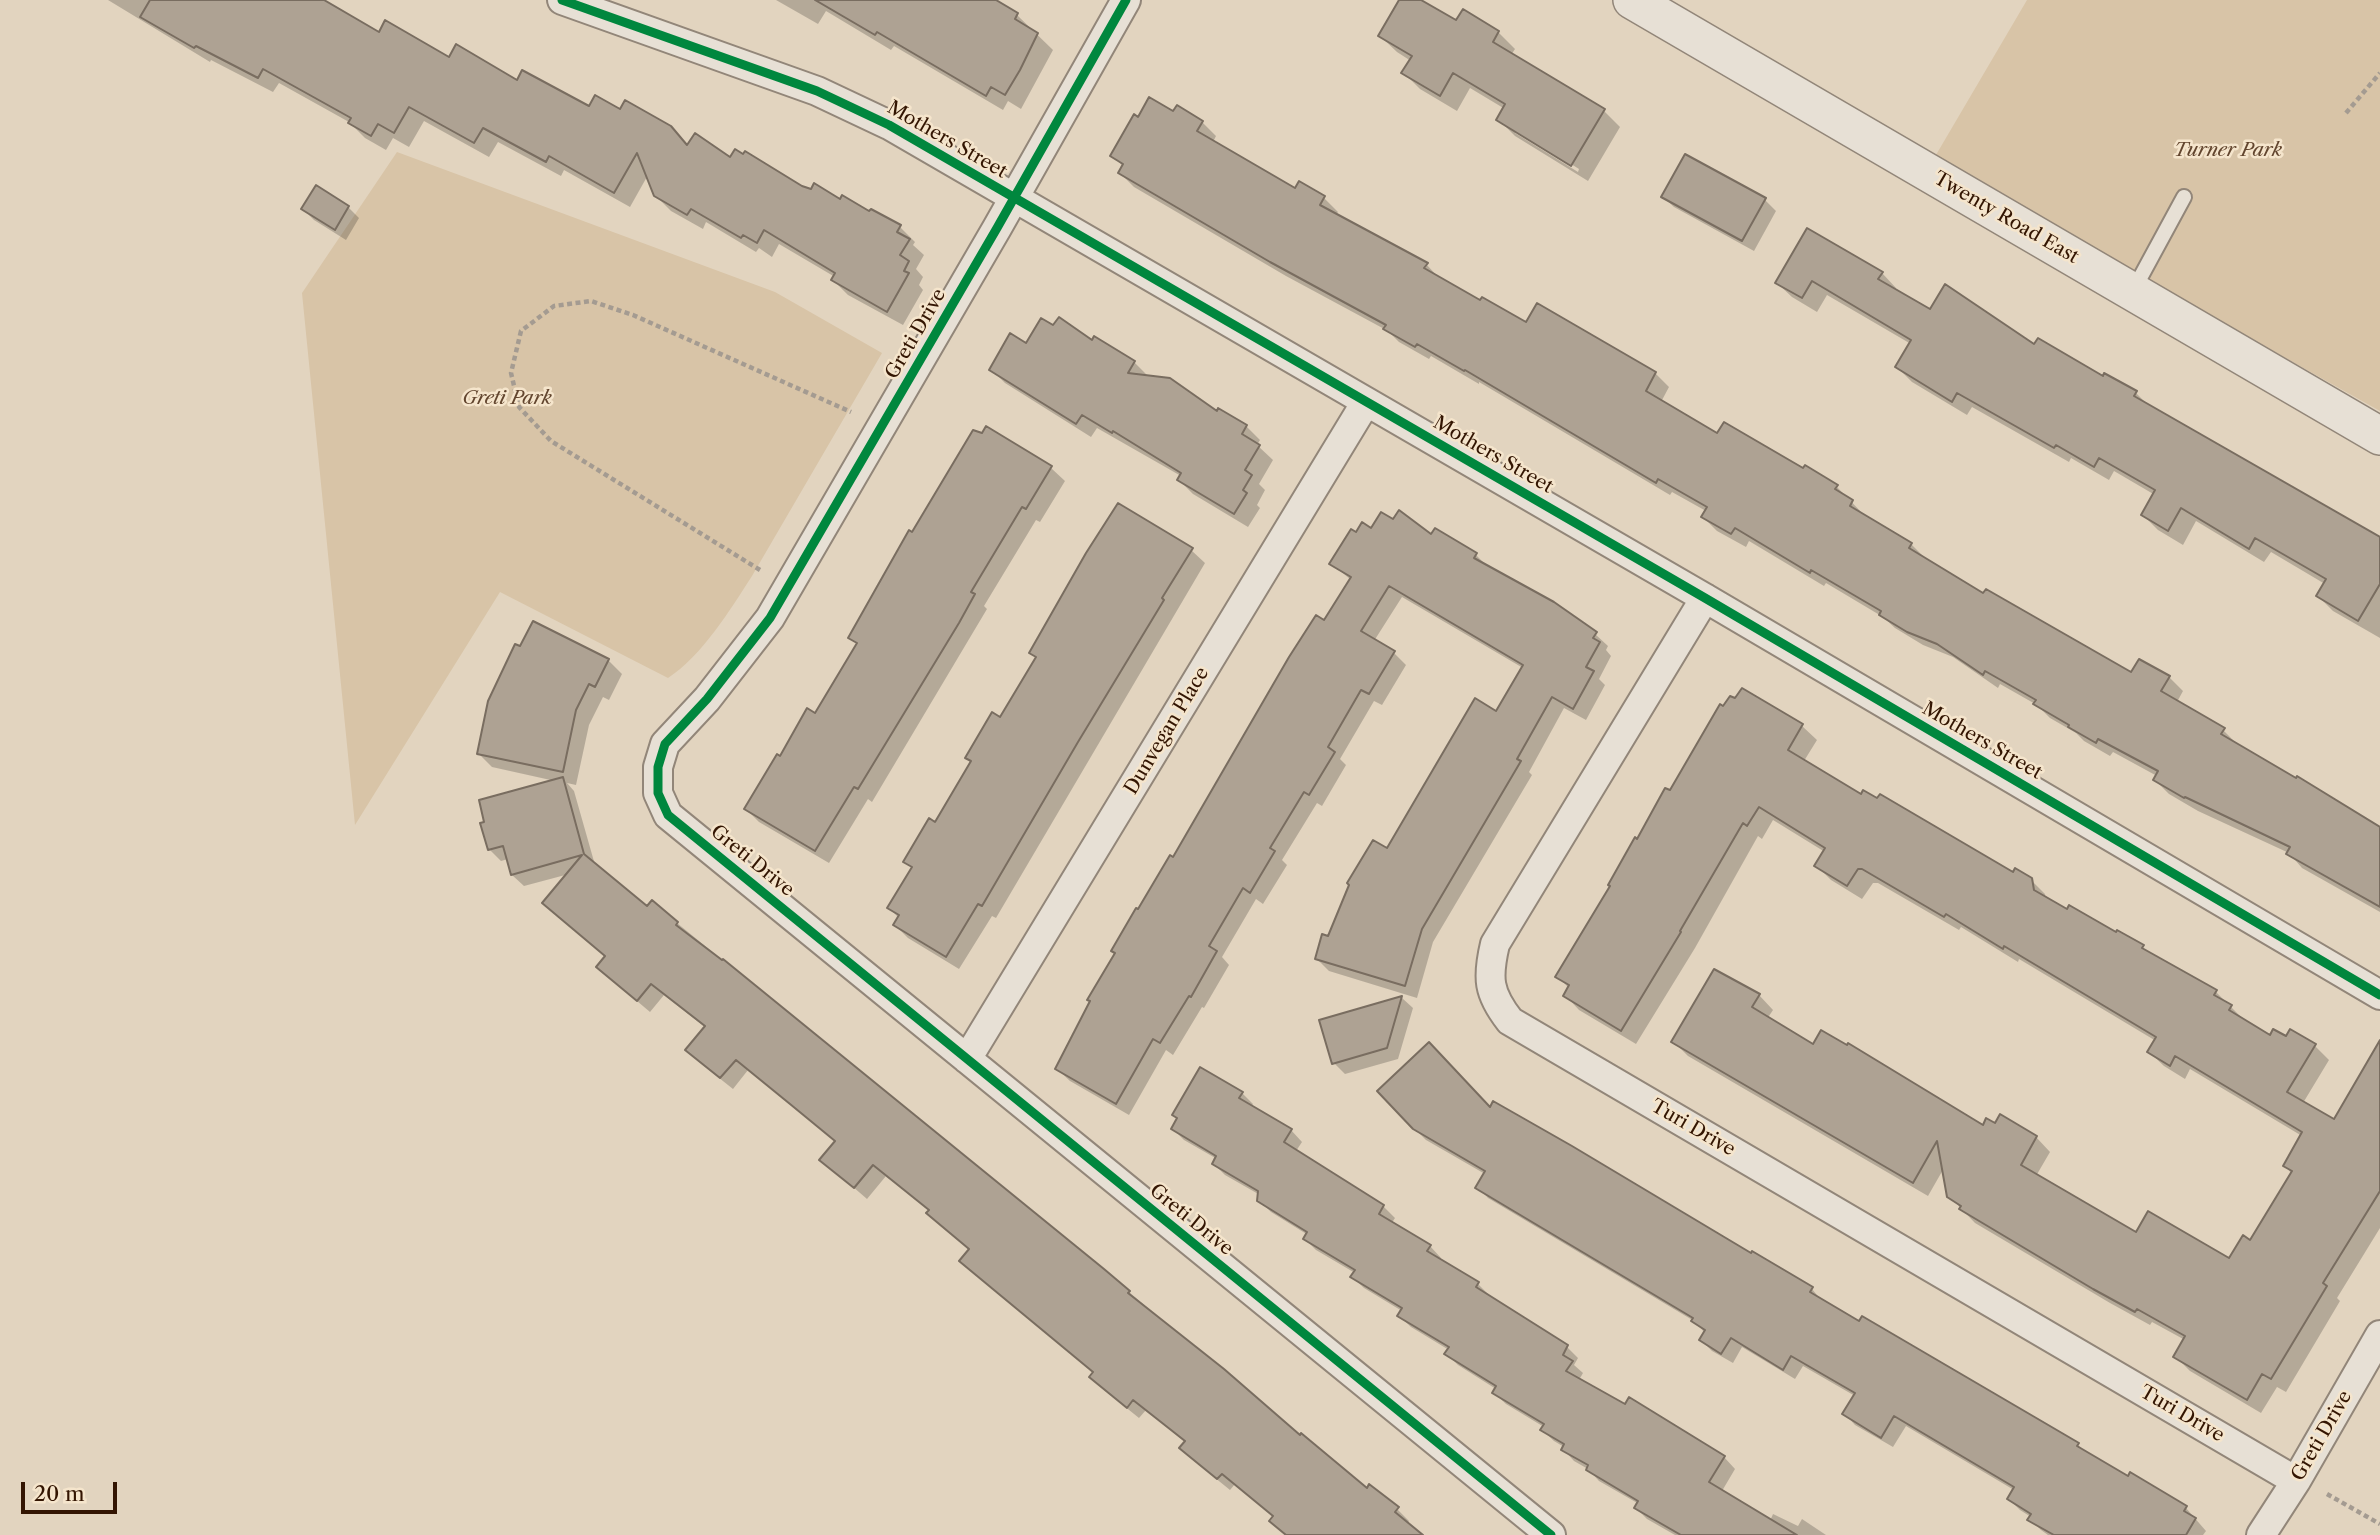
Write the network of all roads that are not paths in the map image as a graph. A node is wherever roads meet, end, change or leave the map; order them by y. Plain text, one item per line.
1 (562, 0) edge
2 (1126, 0) edge
3 (1632, 0) edge
4 (2184, 197) dead end
5 (1014, 199) junction
6 (2133, 292) junction
7 (1366, 402) junction
8 (2380, 436) edge
9 (1705, 598) junction
10 (2380, 995) edge
11 (967, 1059) junction
12 (2380, 1335) edge
13 (2296, 1481) junction
14 (1551, 1535) edge
15 (2261, 1535) edge

1 - 5 street, Mothers Street
2 - 5 street, Greti Drive
3 - 6 street, Twenty Road East
4 - 6 lane
5 - 7 street, Mothers Street
5 - 11 street, Greti Drive
6 - 8 street, Twenty Road East
7 - 9 street, Mothers Street
7 - 11 street, Dunvegan Place
9 - 10 street, Mothers Street
9 - 13 street, Turi Drive
11 - 14 street, Greti Drive
12 - 13 street, Greti Drive
13 - 15 street, Greti Drive

